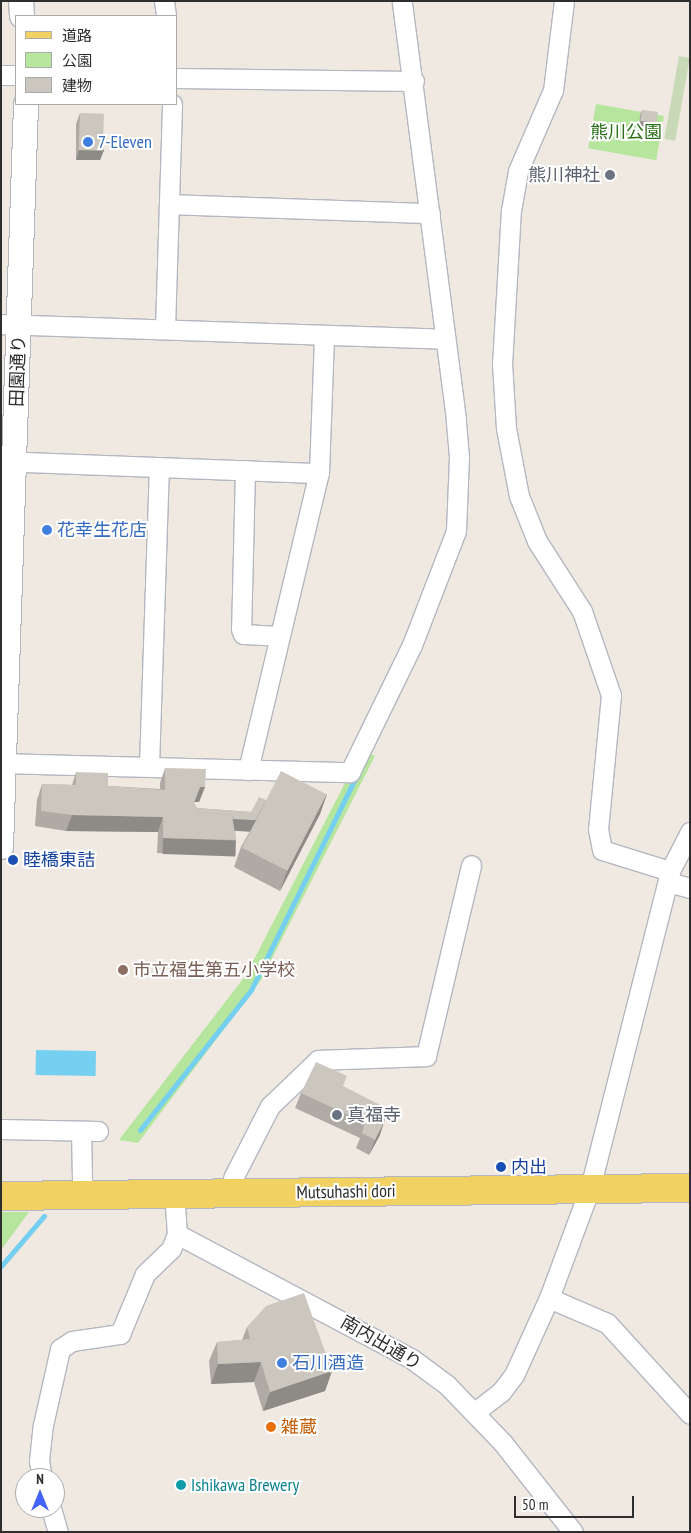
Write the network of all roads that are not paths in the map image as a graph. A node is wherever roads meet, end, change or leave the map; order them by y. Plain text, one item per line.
1 (21, 1) edge
2 (164, 1) edge
3 (402, 1) edge
4 (564, 1) edge
5 (22, 15) edge
6 (166, 15) edge
7 (1, 75) edge
8 (15, 75) edge
9 (178, 78) edge
10 (414, 81) junction
11 (26, 105) edge
12 (172, 105) edge
13 (169, 204) junction
14 (430, 213) junction
15 (10, 324) edge
16 (165, 330) junction
17 (324, 335) junction
18 (444, 339) junction
19 (8, 461) edge
20 (159, 467) junction
21 (245, 470) junction
22 (319, 472) junction
23 (279, 636) junction
24 (3, 763) edge
25 (149, 766) junction
26 (248, 770) junction
27 (690, 832) edge
28 (1, 847) edge
29 (471, 865) dead end
30 (669, 876) junction
31 (690, 888) edge
32 (1, 1129) edge
33 (690, 1173) edge
34 (233, 1178) junction
35 (82, 1180) junction
36 (592, 1181) junction
37 (1, 1182) edge
38 (690, 1188) edge
39 (174, 1193) junction
40 (1, 1196) edge
41 (177, 1234) junction
42 (549, 1298) junction
43 (476, 1412) junction
44 (690, 1414) edge
45 (40, 1468) edge
46 (54, 1518) edge
47 (58, 1532) edge
48 (574, 1532) edge

1 - 5 street
2 - 6 street
3 - 10 street
4 - 30 street
7 - 8 street
9 - 10 street
10 - 14 street
11 - 15 street, 田園通り
12 - 13 street
13 - 14 street
13 - 16 street
14 - 18 street
15 - 16 street
15 - 19 street, 田園通り
16 - 17 street
17 - 18 street
17 - 22 street
18 - 26 street
19 - 20 street
19 - 24 street, 田園通り
20 - 21 street
20 - 25 street
21 - 22 street
21 - 23 street
22 - 23 street
23 - 26 street
24 - 25 street
24 - 28 street, 田園通り
25 - 26 street
27 - 30 street
29 - 34 street
30 - 31 street
30 - 36 street
32 - 35 street
33 - 36 main road, Mutsuhashi dori
34 - 35 main road, Mutsuhashi dori
34 - 36 main road, Mutsuhashi dori
35 - 37 main road, Mutsuhashi dori
36 - 38 main road, Mutsuhashi dori
36 - 39 main road, Mutsuhashi dori
36 - 42 street
39 - 40 main road, Mutsuhashi dori
39 - 41 street
41 - 43 street, 南内出通り
41 - 45 street
42 - 43 street
42 - 44 street
43 - 48 street, 南内出通り
46 - 47 street

